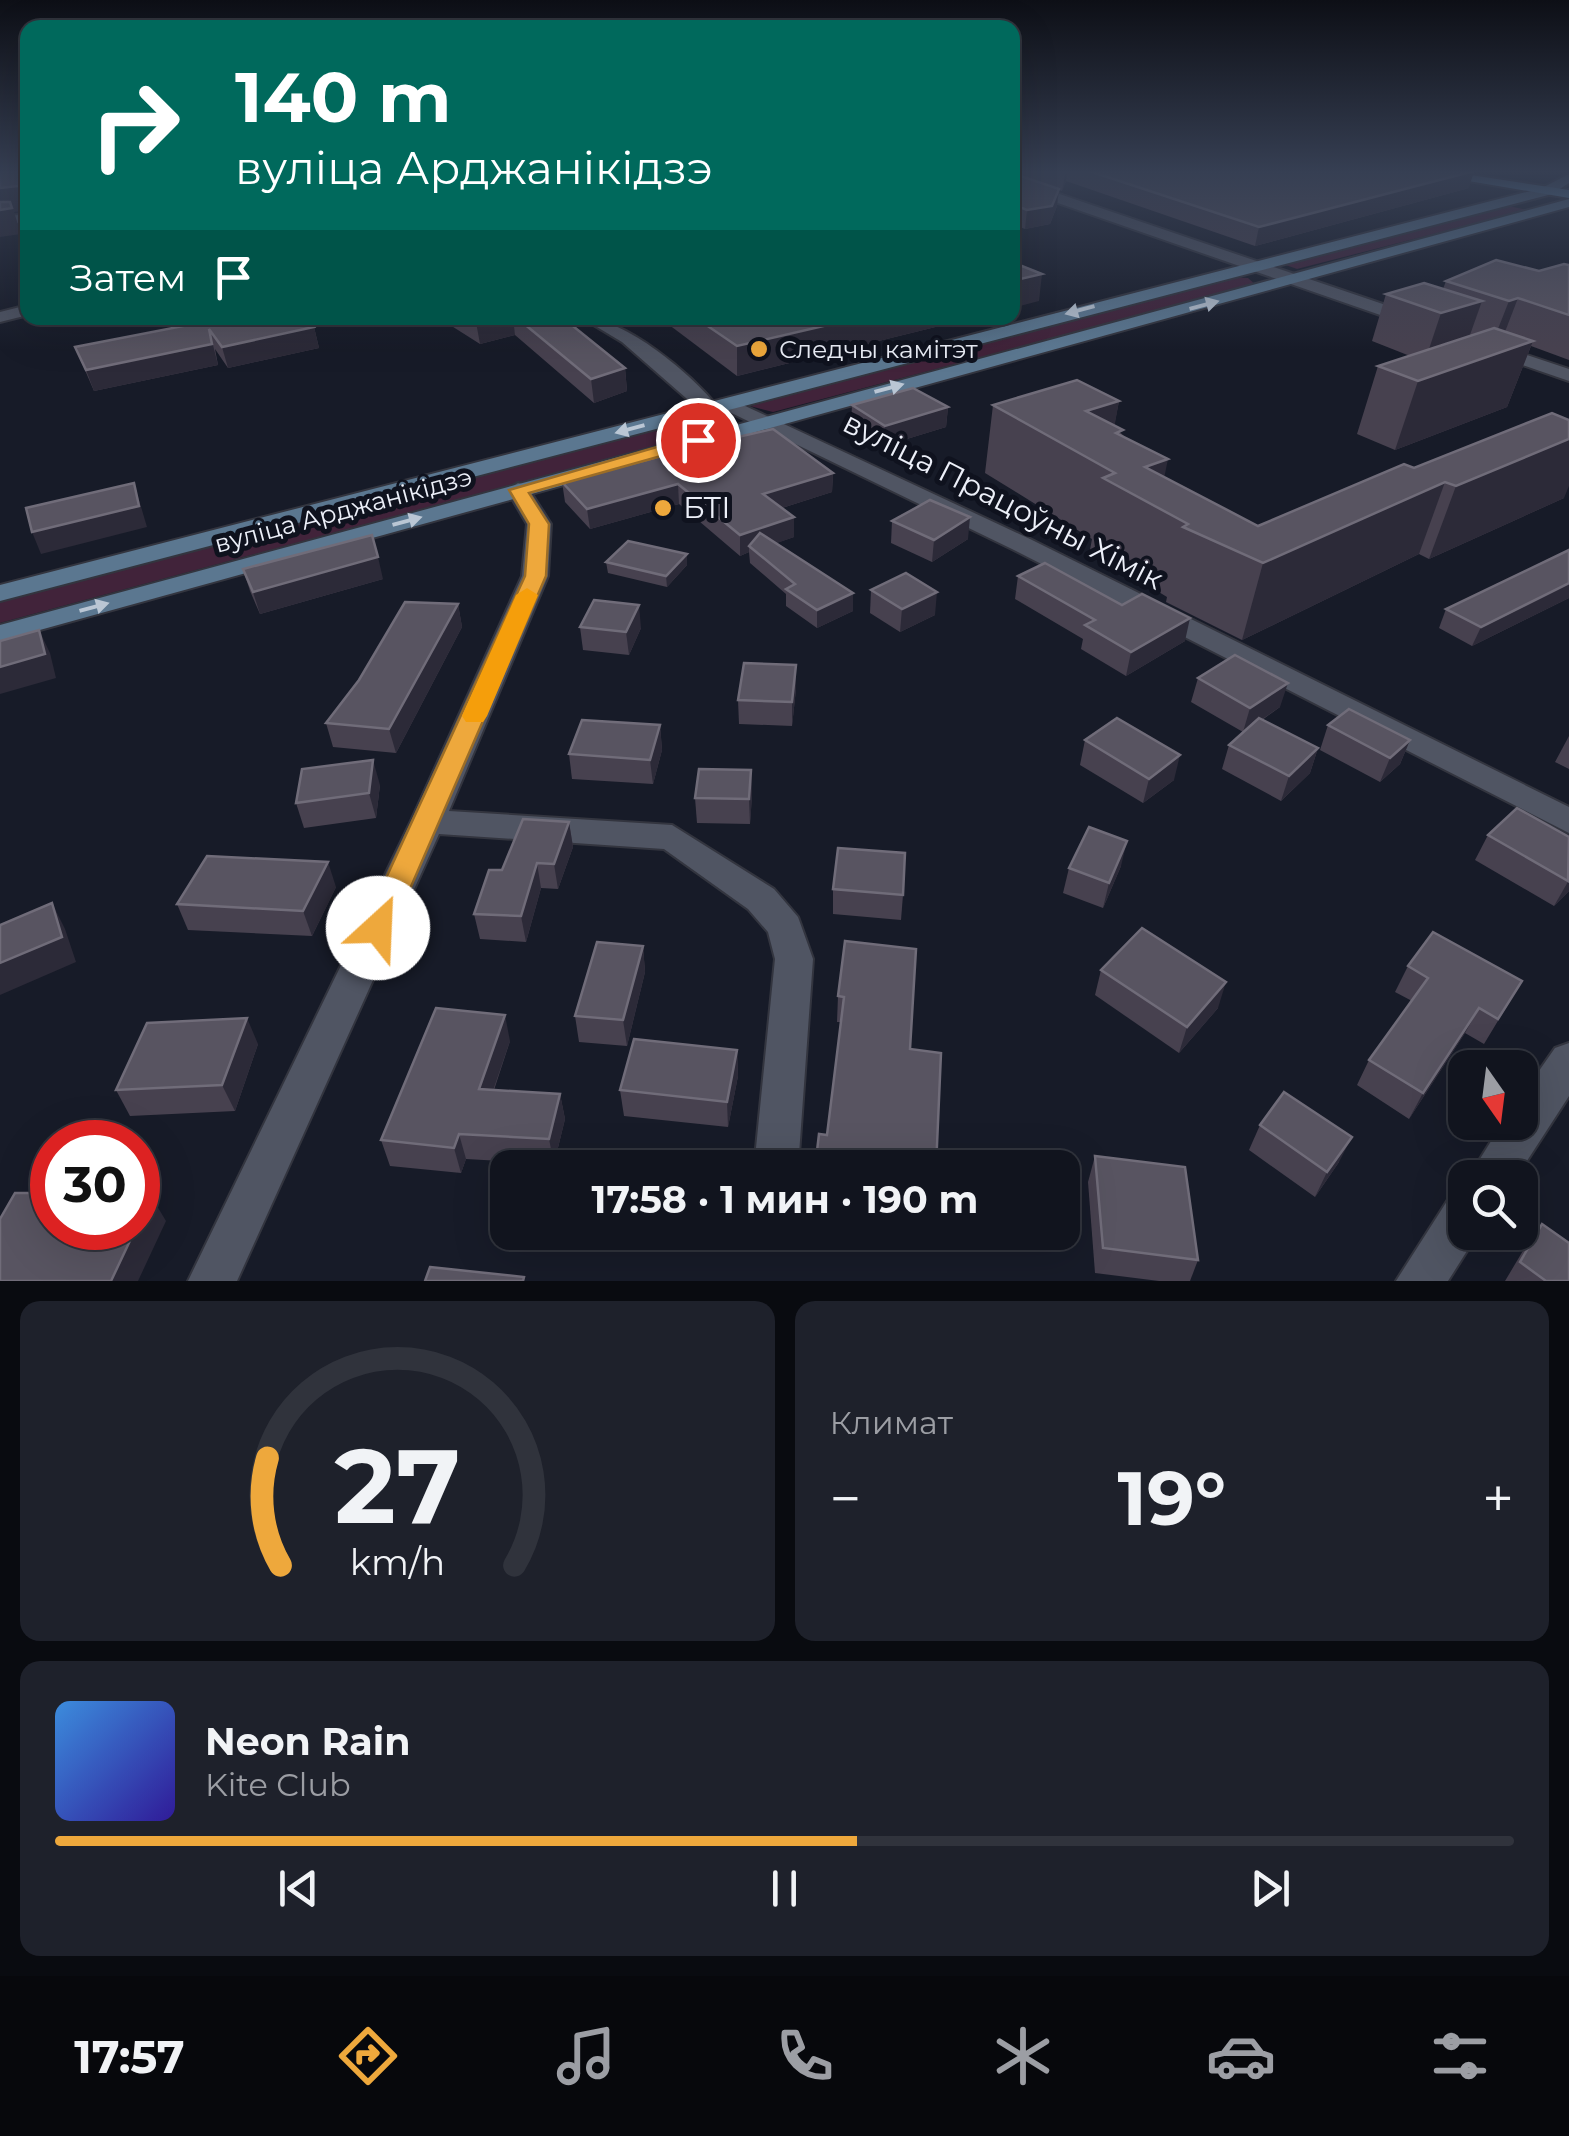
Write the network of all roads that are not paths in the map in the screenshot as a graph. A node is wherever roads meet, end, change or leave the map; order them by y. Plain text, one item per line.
1 (1152, 230) edge
2 (1391, 230) edge
3 (1475, 230) edge
4 (1253, 264) junction
5 (1299, 280) junction
6 (603, 325) edge
7 (1439, 329) edge
8 (1474, 342) edge
9 (1569, 375) edge
10 (718, 406) junction
11 (769, 420) junction
12 (518, 490) junction
13 (0, 594) edge
14 (0, 633) edge
15 (1569, 821) edge
16 (428, 822) junction
17 (1569, 1060) edge
18 (778, 1150) edge
19 (1502, 1160) edge
20 (1448, 1239) edge
21 (212, 1281) edge
22 (1420, 1281) edge

1 - 4 street
2 - 4 main road, вуліца Арджанікідзэ
3 - 5 main road, вуліца Арджанікідзэ
4 - 5 street
4 -> 10 main road, вуліца Арджанікідзэ
5 - 7 street
11 -> 5 main road, вуліца Арджанікідзэ
6 - 10 street, вуліца Працоўны Хімік
8 - 9 street
10 - 11 street, вуліца Працоўны Хімік
10 -> 13 main road, вуліца Арджанікідзэ
11 - 12 main road, вуліца Арджанікідзэ
11 - 15 street, вуліца Працоўны Хімік
14 -> 12 main road, вуліца Арджанікідзэ
12 - 16 street
16 - 18 street
16 - 21 street
17 - 19 street
20 - 22 street

